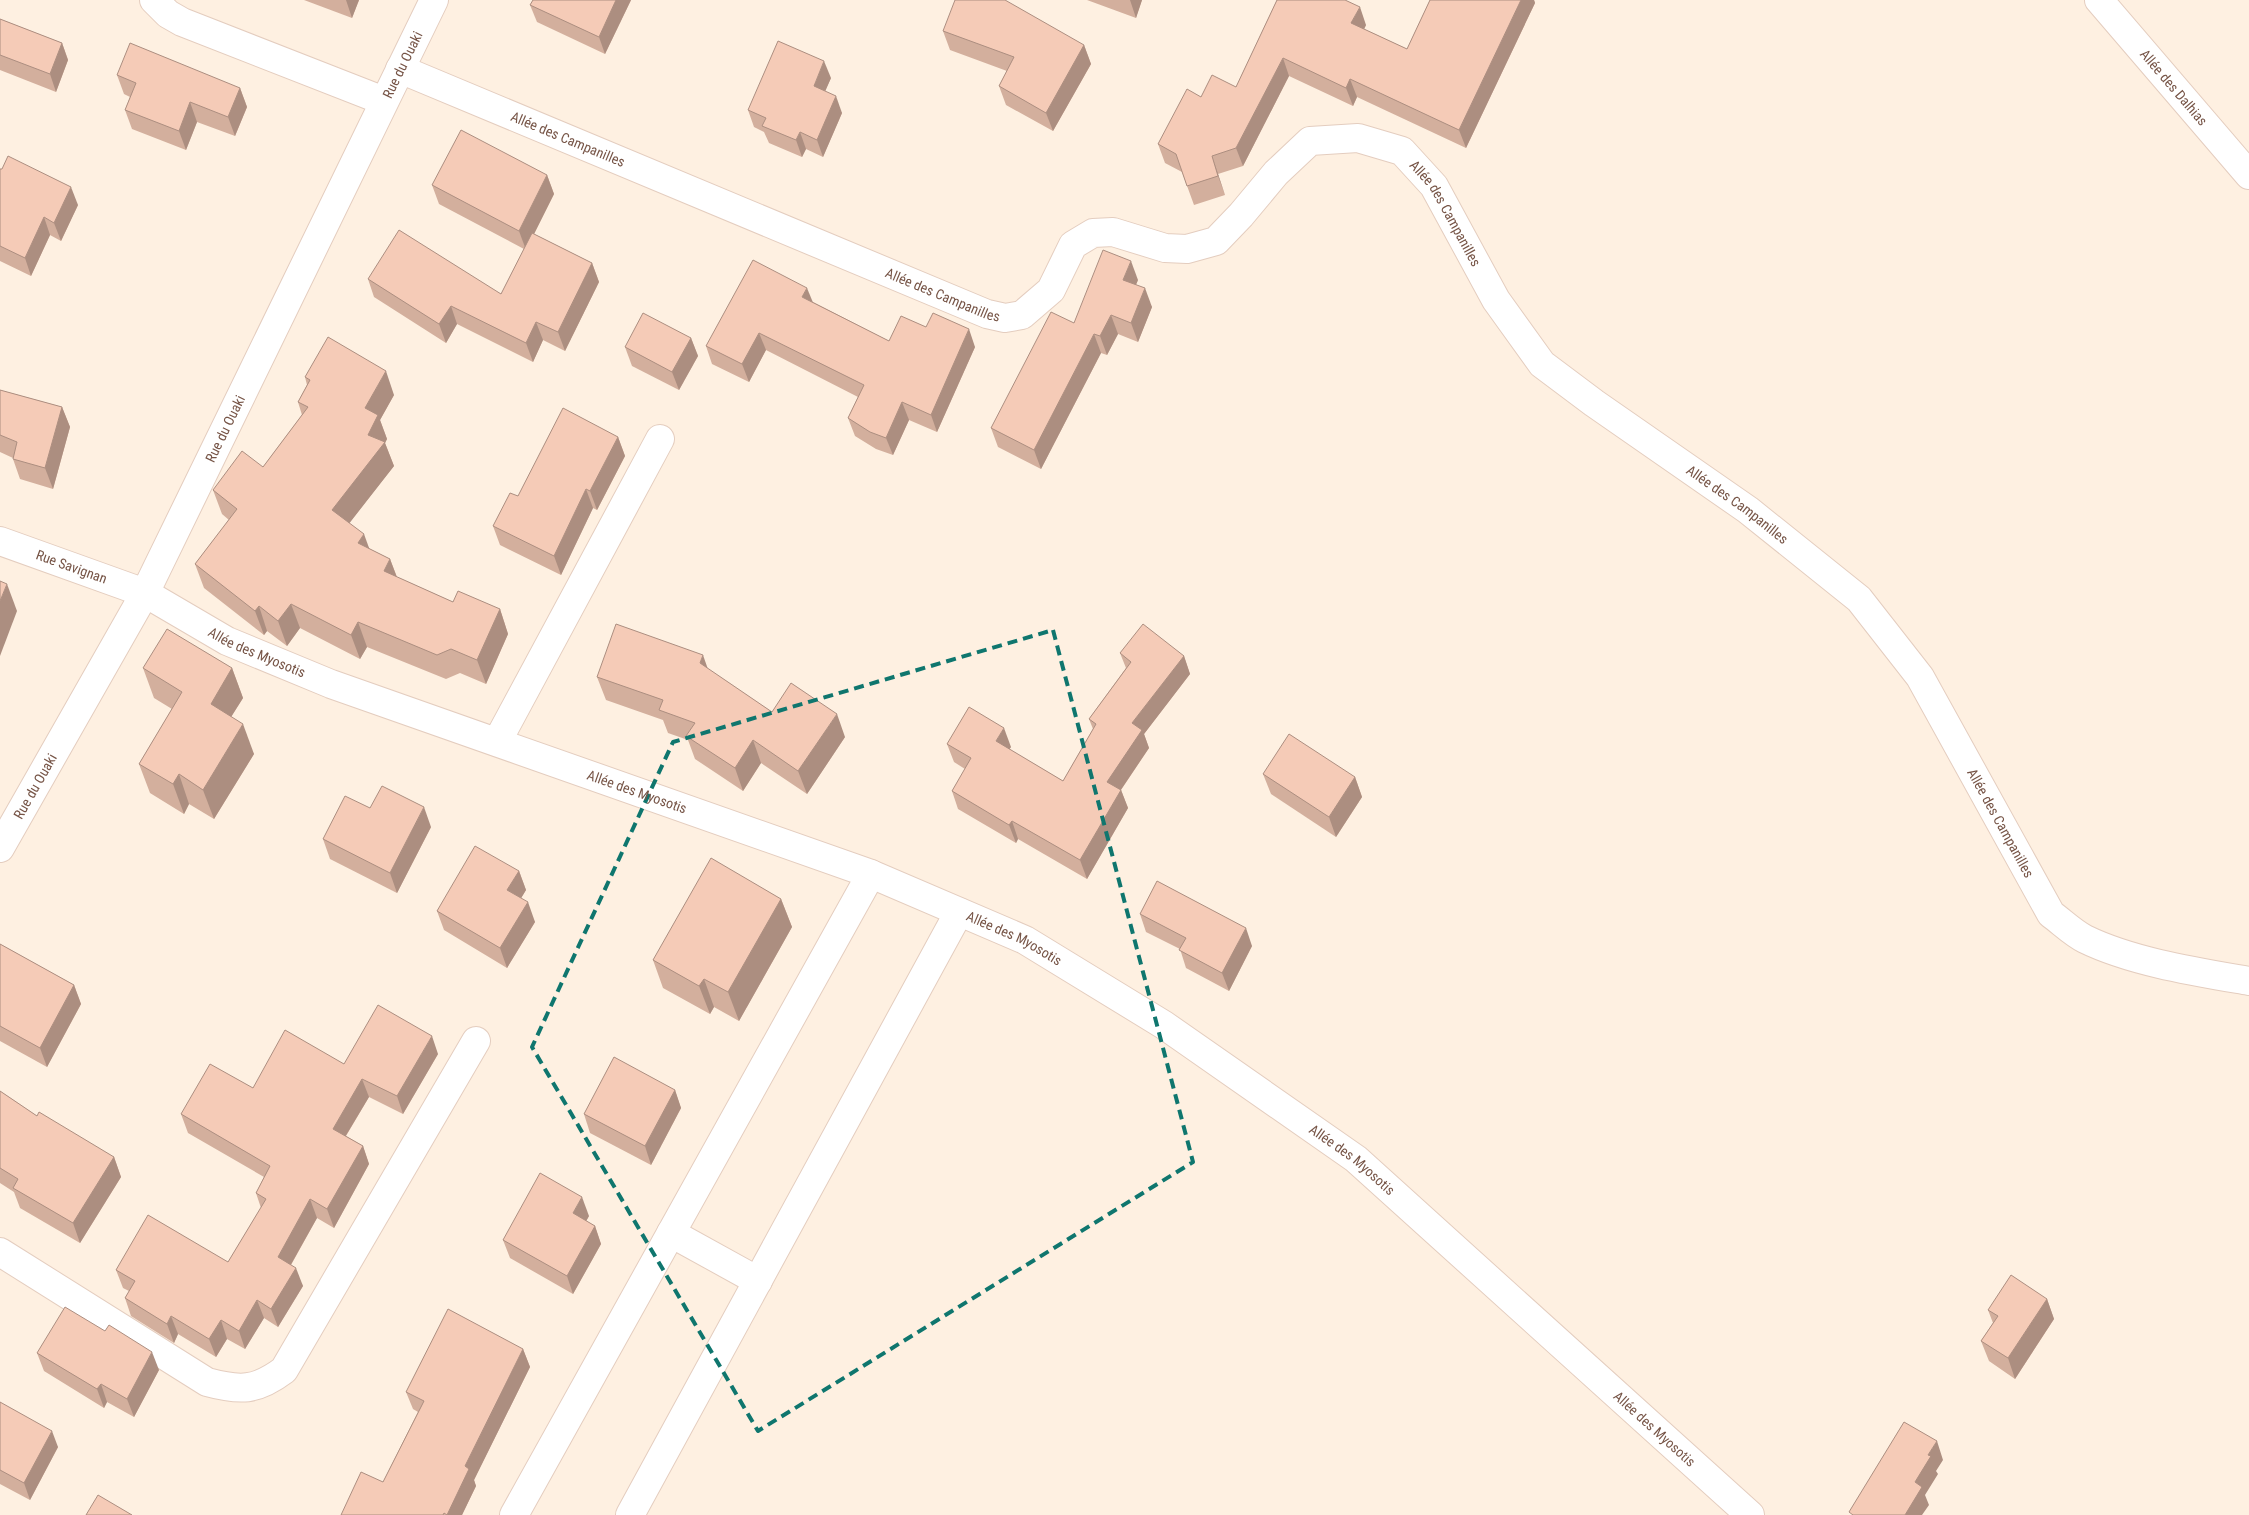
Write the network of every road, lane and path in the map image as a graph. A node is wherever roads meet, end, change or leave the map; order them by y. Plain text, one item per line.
1 (154, 0) edge
2 (434, 0) edge
3 (2099, 0) edge
4 (400, 69) junction
5 (384, 100) junction
6 (2249, 175) edge
7 (660, 439) dead end
8 (0, 541) edge
9 (145, 593) junction
10 (497, 742) junction
11 (0, 848) edge
12 (871, 874) junction
13 (959, 912) junction
14 (2249, 982) edge
15 (476, 1041) dead end
16 (671, 1233) junction
17 (0, 1252) edge
18 (758, 1281) junction
19 (514, 1515) edge
20 (630, 1515) edge
21 (1750, 1515) edge

1 - 5 street
2 - 4 street, Rue du Ouaki
3 - 6 street, Allée des Dalhias
4 - 5 street, Rue du Ouaki
4 - 14 street, Allée des Campanilles
5 - 9 street, Rue du Ouaki
7 - 10 street
8 - 9 street, Rue Savignan
9 - 10 street, Allée des Myosotis
9 - 11 street, Rue du Ouaki
10 - 12 street, Allée des Myosotis
12 - 13 street, Allée des Myosotis
12 - 16 street
13 - 18 street
13 - 21 street, Allée des Myosotis
15 - 17 street
16 - 18 street
16 - 19 street
18 - 20 street

